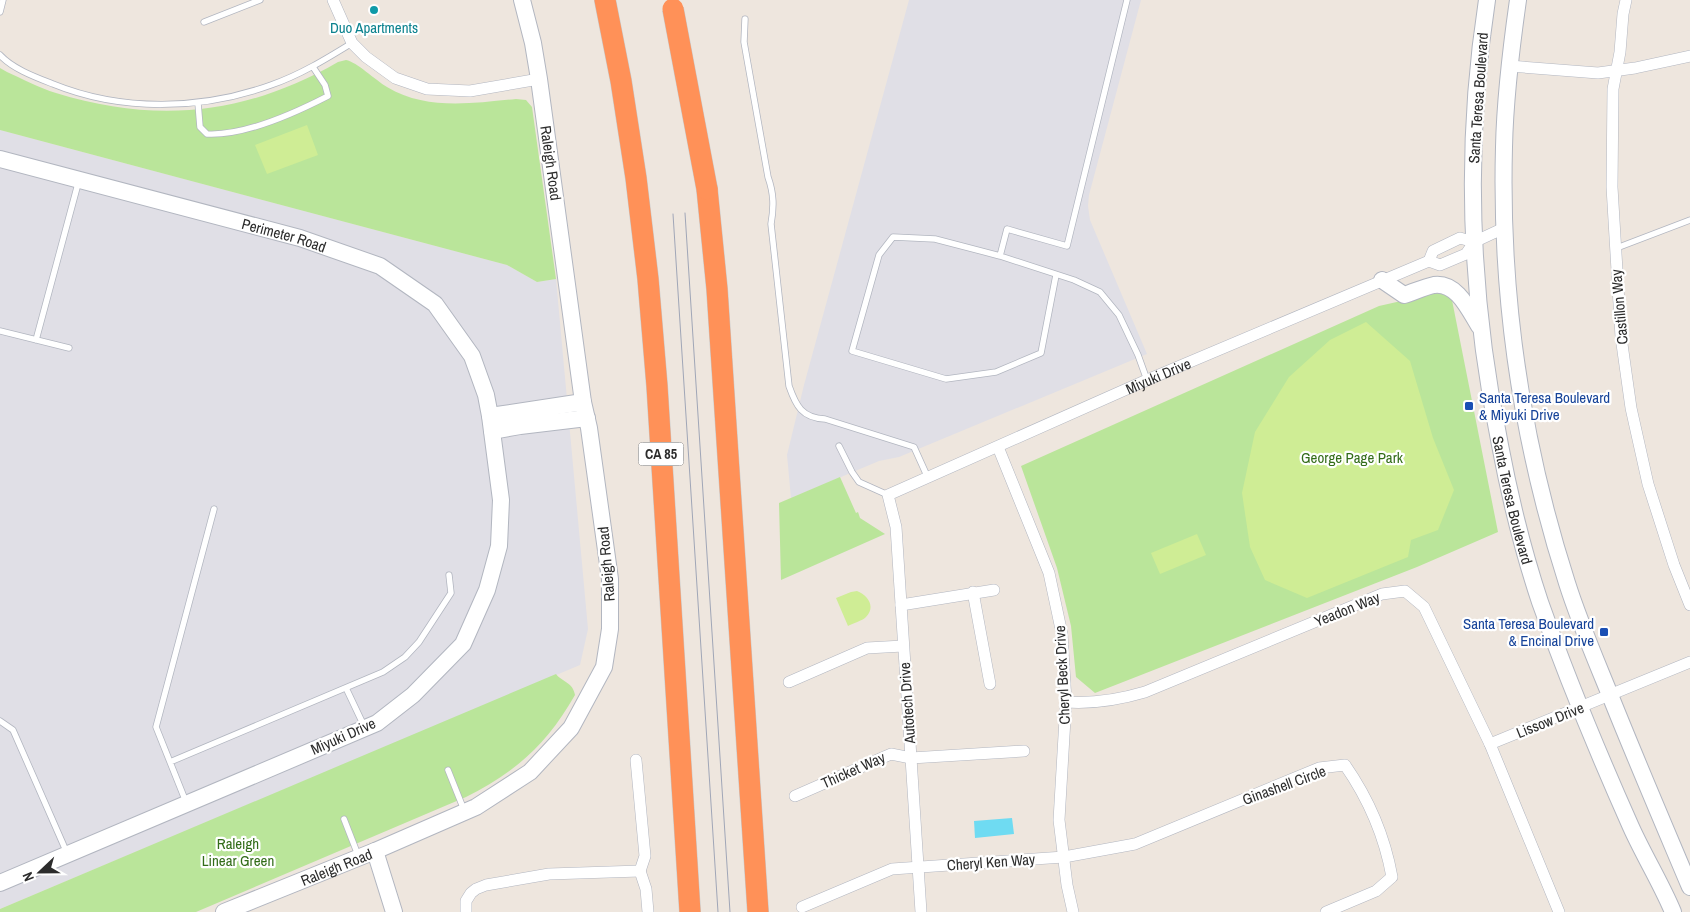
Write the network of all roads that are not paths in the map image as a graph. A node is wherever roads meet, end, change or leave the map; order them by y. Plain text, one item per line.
1 (3, 0) edge
2 (260, 0) edge
3 (332, 0) edge
4 (522, 0) edge
5 (605, 0) edge
6 (1127, 0) edge
7 (1487, 0) edge
8 (1518, 0) edge
9 (1626, 0) edge
10 (250, 2) edge
11 (672, 5) edge
12 (0, 12) edge
13 (745, 20) dead end
14 (204, 22) dead end
15 (352, 44) junction
16 (0, 55) edge
17 (1690, 56) edge
18 (313, 66) junction
19 (1509, 66) junction
20 (1616, 70) junction
21 (539, 79) junction
22 (198, 103) junction
23 (0, 159) edge
24 (80, 180) junction
25 (1690, 220) edge
26 (1504, 228) junction
27 (1474, 242) junction
28 (1614, 250) junction
29 (1000, 256) junction
30 (1429, 261) junction
31 (1056, 275) junction
32 (1382, 280) junction
33 (1480, 327) junction
34 (0, 331) edge
35 (36, 340) junction
36 (69, 348) dead end
37 (1147, 380) junction
38 (585, 410) junction
39 (491, 424) junction
40 (840, 446) dead end
41 (998, 447) junction
42 (928, 478) junction
43 (888, 495) junction
44 (214, 509) dead end
45 (449, 575) dead end
46 (994, 590) dead end
47 (973, 592) junction
48 (901, 605) junction
49 (1690, 606) edge
50 (903, 646) junction
51 (1690, 662) edge
52 (790, 682) dead end
53 (990, 684) dead end
54 (346, 688) junction
55 (1610, 695) junction
56 (1066, 702) junction
57 (1581, 708) junction
58 (0, 720) edge
59 (365, 728) junction
60 (1490, 744) junction
61 (1024, 750) dead end
62 (911, 758) junction
63 (636, 760) dead end
64 (170, 762) junction
65 (448, 770) dead end
66 (795, 796) dead end
67 (187, 804) junction
68 (465, 812) junction
69 (344, 820) dead end
70 (375, 851) junction
71 (68, 854) junction
72 (359, 857) junction
73 (1064, 857) junction
74 (918, 866) junction
75 (640, 871) junction
76 (0, 883) edge
77 (1690, 887) edge
78 (802, 907) dead end
79 (224, 912) edge
80 (394, 912) edge
81 (466, 912) edge
82 (648, 912) edge
83 (690, 912) edge
84 (758, 912) edge
85 (921, 912) edge
86 (1073, 912) edge
87 (1326, 912) edge
88 (1559, 912) edge
89 (1674, 912) edge

1 - 12 lane
2 - 10 lane
3 - 15 street
4 - 21 street, Raleigh Road
5 - 83 highway, CA 85
6 - 29 lane
7 - 27 street, Santa Teresa Boulevard
8 - 19 street, Santa Teresa Boulevard
9 - 20 street, Castillon Way
10 - 14 lane
11 - 84 highway, bridge
13 - 42 lane
15 - 18 lane
15 - 21 street
16 - 22 lane
17 - 20 street
18 - 22 lane
18 - 22 lane
19 - 20 street
19 - 26 street, Santa Teresa Boulevard
20 - 28 street, Castillon Way
21 - 38 street, Raleigh Road
23 - 24 street, Perimeter Road
24 - 35 lane
24 - 39 street, Perimeter Road
25 - 28 lane
26 - 27 street, Miyuki Drive
26 - 55 street, Santa Teresa Boulevard
27 - 30 street, Miyuki Drive
27 - 30 street, Miyuki Drive
27 - 33 street, Santa Teresa Boulevard
28 - 49 street, Castillon Way
29 - 31 lane
29 - 31 lane
30 - 32 street, Miyuki Drive
31 - 37 lane
32 - 33 street
32 - 37 street, Miyuki Drive
33 - 57 street, Santa Teresa Boulevard
34 - 35 lane
35 - 36 lane
37 - 41 street, Miyuki Drive
38 - 39 street
38 - 68 street, Raleigh Road
39 - 59 street, Miyuki Drive
40 - 43 lane
41 - 42 street, Miyuki Drive
41 - 56 street, Cheryl Beck Drive
42 - 43 street, Miyuki Drive
43 - 48 street, Autotech Drive
44 - 64 lane
45 - 54 lane
46 - 47 street
47 - 48 street
47 - 53 street
48 - 50 street, Autotech Drive
50 - 52 street
50 - 62 street, Autotech Drive
51 - 55 street, Lissow Drive
54 - 59 lane
54 - 64 lane
55 - 57 street, Lissow Drive
55 - 77 street, Santa Teresa Boulevard
56 - 60 street, Yeadon Way
56 - 73 street, Cheryl Beck Drive
57 - 60 street, Lissow Drive
57 - 89 street, Santa Teresa Boulevard
58 - 71 lane
59 - 67 street, Miyuki Drive
60 - 88 street, Yeadon Way
61 - 62 street, Thicket Way
62 - 66 street, Thicket Way
62 - 74 street, Autotech Drive
63 - 75 street
64 - 67 lane
65 - 68 lane
67 - 71 street, Miyuki Drive
68 - 70 street, Raleigh Road
69 - 72 lane
70 - 72 street, Raleigh Road
70 - 80 street
71 - 76 street, Miyuki Drive
72 - 79 street, Raleigh Road
73 - 74 street, Cheryl Ken Way
73 - 86 street, Cheryl Beck Drive
73 - 87 street, Ginashell Circle
74 - 78 street, Cheryl Ken Way
74 - 85 street, Autotech Drive
75 - 81 street
75 - 82 street

